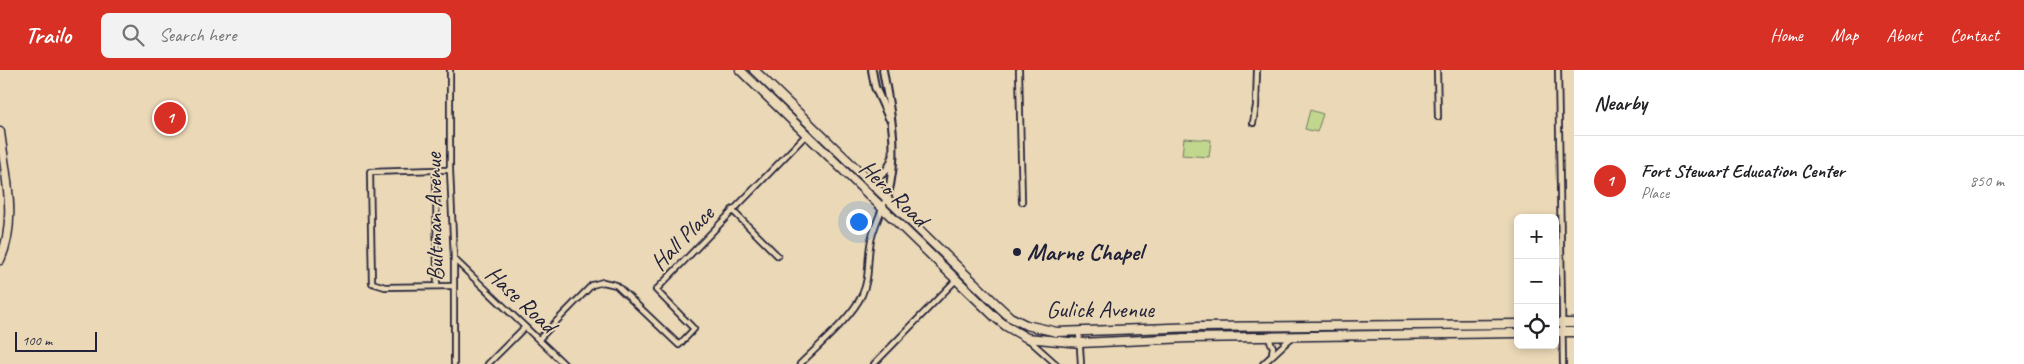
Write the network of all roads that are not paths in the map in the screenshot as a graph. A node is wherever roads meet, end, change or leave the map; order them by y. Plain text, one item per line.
1 (450, 70) edge
2 (740, 70) edge
3 (754, 70) edge
4 (872, 70) edge
5 (883, 70) edge
6 (1019, 70) edge
7 (1256, 70) edge
8 (1437, 70) edge
9 (1558, 70) edge
10 (1438, 118) dead end
11 (1252, 123) dead end
12 (892, 124) junction
13 (0, 132) edge
14 (806, 134) junction
15 (894, 150) junction
16 (436, 170) junction
17 (450, 170) junction
18 (864, 176) junction
19 (886, 198) junction
20 (1022, 202) dead end
21 (883, 207) junction
22 (732, 210) junction
23 (778, 256) dead end
24 (454, 259) junction
25 (0, 260) edge
26 (956, 280) junction
27 (437, 286) junction
28 (453, 286) junction
29 (1559, 304) edge
30 (1574, 323) edge
31 (1514, 324) edge
32 (525, 327) junction
33 (1559, 327) edge
34 (1079, 332) junction
35 (1574, 332) edge
36 (1514, 333) edge
37 (1268, 337) junction
38 (1292, 337) junction
39 (1027, 338) junction
40 (539, 339) junction
41 (1080, 343) junction
42 (1272, 353) junction
43 (454, 364) edge
44 (488, 364) edge
45 (564, 364) edge
46 (800, 364) edge
47 (874, 364) edge
48 (1056, 364) edge
49 (1081, 364) edge
50 (1262, 364) edge
51 (1563, 364) edge

1 - 17 street, Bultman Avenue
2 - 14 main road, Hero Road
3 - 18 main road, Gulick Avenue
4 - 12 main road
5 - 12 main road
6 - 20 street
7 - 11 street
8 - 10 street
9 - 29 street
12 - 15 main road
13 - 25 main road
14 - 21 main road, Hero Road
14 - 22 street, Hall Place
15 - 18 main road
15 - 19 main road
16 - 17 street
16 - 27 street
16 - 27 street
17 - 24 street, Bultman Avenue
18 - 19 main road, Gulick Avenue
19 - 21 street
19 - 34 main road, Gulick Avenue
21 - 26 main road, Hero Road
21 - 46 street
22 - 23 street
22 - 40 street, Hall Place
24 - 28 street, Bultman Avenue
24 - 32 street, Hase Road
26 - 39 main road, Hero Road
26 - 47 street
27 - 28 street
28 - 43 street, Bultman Avenue
30 - 33 main road
31 - 34 main road, Gulick Avenue
32 - 40 street, Hase Road
32 - 44 street
33 - 35 main road
33 - 51 street
34 - 41 street
36 - 38 main road, Gulick Avenue
37 - 38 main road, Gulick Avenue
37 - 41 main road, Gulick Avenue
37 - 42 street
38 - 42 street
39 - 41 main road, Gulick Avenue
39 - 48 street
40 - 45 street, Hase Road
41 - 49 street
42 - 50 street

